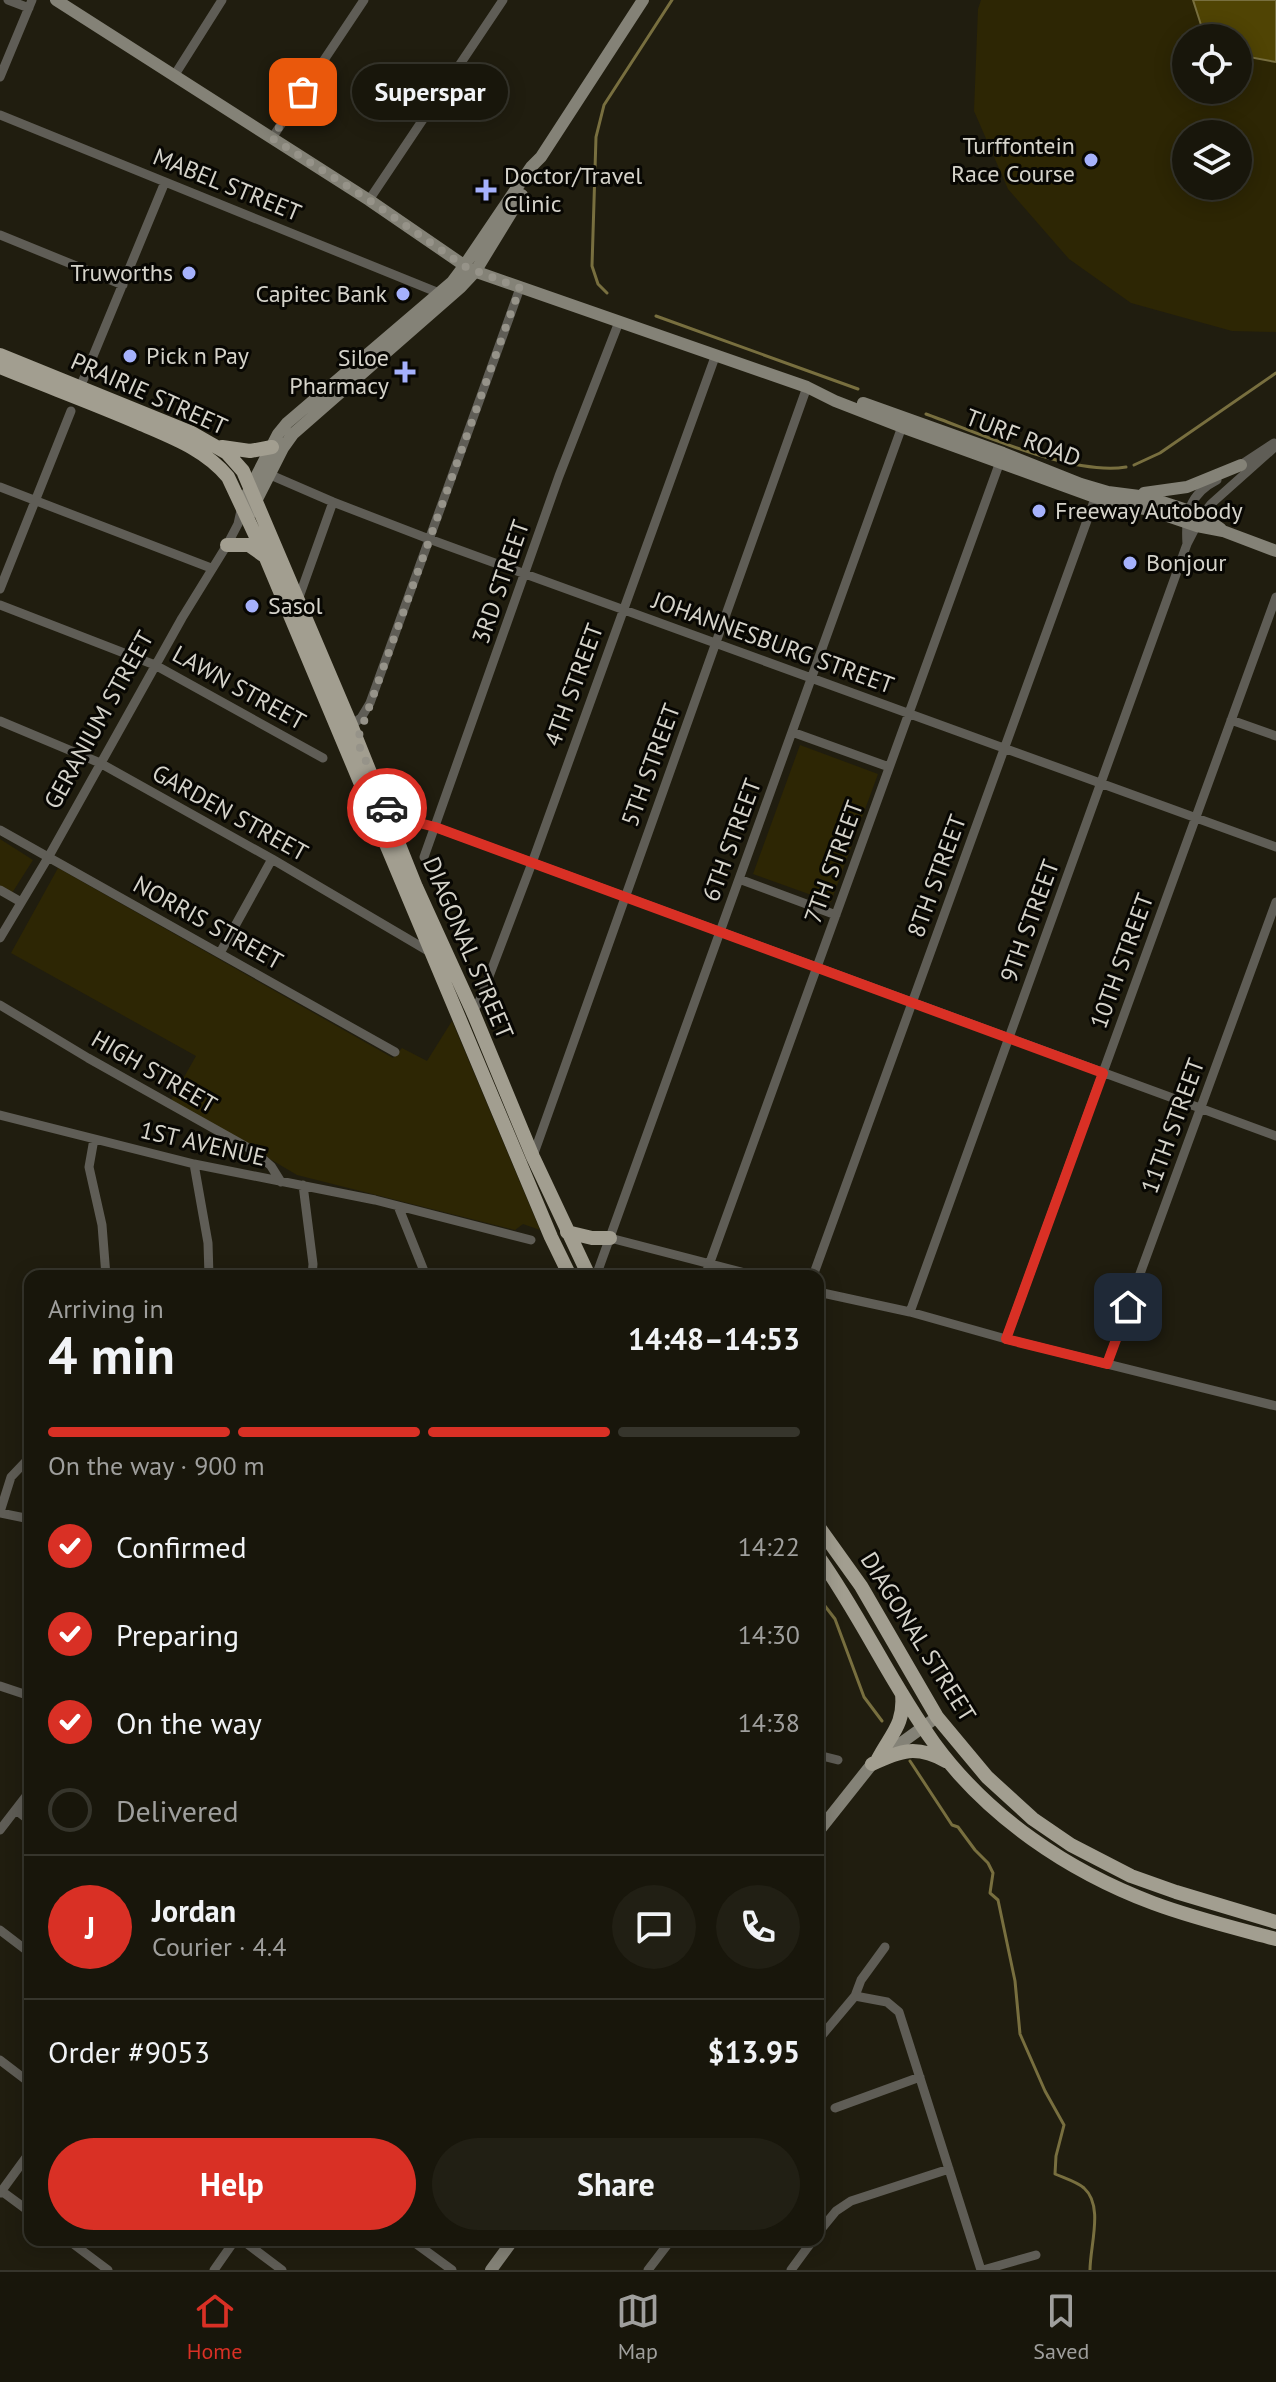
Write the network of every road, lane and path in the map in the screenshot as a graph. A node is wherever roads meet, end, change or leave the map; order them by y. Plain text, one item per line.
1 (8, 0) edge
2 (222, 0) edge
3 (364, 0) edge
4 (503, 0) edge
5 (643, 0) edge
6 (62, 2) edge
7 (30, 4) edge
8 (174, 76) junction
9 (0, 77) edge
10 (0, 115) edge
11 (272, 138) junction
12 (165, 182) junction
13 (369, 200) junction
14 (0, 235) edge
15 (470, 270) junction
16 (123, 285) junction
17 (520, 288) junction
18 (439, 293) junction
19 (619, 322) junction
20 (0, 355) edge
21 (715, 357) junction
22 (0, 367) edge
23 (807, 387) junction
24 (76, 398) junction
25 (904, 423) junction
26 (1276, 444) edge
27 (218, 446) junction
28 (272, 447) junction
29 (1002, 458) junction
30 (1241, 465) junction
31 (265, 472) junction
32 (0, 487) edge
33 (1097, 493) junction
34 (1137, 495) junction
35 (35, 501) junction
36 (333, 502) junction
37 (247, 507) junction
38 (1194, 519) junction
39 (429, 539) junction
40 (227, 545) junction
41 (1276, 551) edge
42 (266, 558) junction
43 (211, 568) junction
44 (524, 573) junction
45 (0, 589) edge
46 (1276, 597) edge
47 (298, 600) junction
48 (0, 605) edge
49 (623, 609) junction
50 (716, 643) junction
51 (155, 665) junction
52 (812, 678) junction
53 (370, 703) junction
54 (909, 713) junction
55 (1231, 720) junction
56 (0, 721) edge
57 (345, 728) junction
58 (792, 732) junction
59 (1276, 736) edge
60 (357, 741) junction
61 (1004, 748) junction
62 (323, 758) dead end
63 (100, 763) junction
64 (889, 767) junction
65 (1101, 783) junction
66 (384, 806) junction
67 (1196, 817) junction
68 (435, 827) junction
69 (0, 830) edge
70 (1276, 847) edge
71 (49, 856) junction
72 (424, 857) dead end
73 (272, 859) junction
74 (532, 863) junction
75 (739, 879) junction
76 (0, 890) edge
77 (625, 897) junction
78 (21, 902) junction
79 (1276, 902) edge
80 (836, 915) junction
81 (720, 932) junction
82 (0, 938) edge
83 (220, 953) junction
84 (434, 955) junction
85 (817, 968) junction
86 (912, 1003) junction
87 (0, 1005) edge
88 (467, 1016) junction
89 (1009, 1038) junction
90 (395, 1052) dead end
91 (1103, 1073) junction
92 (1200, 1109) junction
93 (0, 1115) edge
94 (1276, 1136) edge
95 (94, 1139) junction
96 (533, 1157) junction
97 (194, 1164) junction
98 (281, 1182) junction
99 (303, 1185) junction
100 (398, 1206) junction
101 (567, 1232) junction
102 (610, 1238) junction
103 (531, 1240) dead end
104 (709, 1264) junction
105 (106, 1270) edge
106 (209, 1270) edge
107 (312, 1270) edge
108 (424, 1270) edge
109 (567, 1270) edge
110 (586, 1270) edge
111 (598, 1270) edge
112 (707, 1270) edge
113 (733, 1270) edge
114 (815, 1270) edge
115 (824, 1293) edge
116 (910, 1312) junction
117 (1006, 1339) junction
118 (1107, 1364) junction
119 (1276, 1406) edge
120 (24, 1463) edge
121 (0, 1512) edge
122 (24, 1518) edge
123 (824, 1534) edge
124 (824, 1566) edge
125 (0, 1686) edge
126 (902, 1692) junction
127 (24, 1694) edge
128 (937, 1717) junction
129 (923, 1727) junction
130 (824, 1756) edge
131 (838, 1760) dead end
132 (875, 1761) junction
133 (950, 1764) junction
134 (24, 1799) edge
135 (16, 1810) junction
136 (24, 1816) edge
137 (824, 1825) edge
138 (0, 1830) edge
139 (1276, 1922) edge
140 (0, 1930) edge
141 (1276, 1939) edge
142 (885, 1947) dead end
143 (24, 1948) edge
144 (855, 1996) junction
145 (824, 2033) edge
146 (0, 2060) edge
147 (920, 2077) junction
148 (24, 2078) edge
149 (835, 2108) dead end
150 (24, 2160) edge
151 (949, 2169) junction
152 (1, 2191) edge
153 (24, 2208) edge
154 (824, 2226) edge
155 (76, 2246) edge
156 (231, 2246) edge
157 (250, 2246) edge
158 (419, 2246) edge
159 (509, 2246) edge
160 (666, 2246) edge
161 (809, 2246) edge
162 (1036, 2255) dead end
163 (108, 2270) edge
164 (214, 2270) edge
165 (282, 2270) edge
166 (452, 2270) edge
167 (491, 2270) edge
168 (648, 2270) edge
169 (791, 2270) edge
170 (982, 2270) edge

1 - 7 street
2 - 8 street
3 - 11 street
4 - 13 street
5 - 15 main road
6 - 8 main road, TURF ROAD
7 - 9 street
8 - 11 main road, TURF ROAD
10 - 12 street, MABEL STREET
11 - 13 main road, TURF ROAD
12 - 16 street
12 - 18 street, MABEL STREET
13 - 15 main road, TURF ROAD
14 - 16 street
15 - 17 main road, TURF ROAD
15 - 18 main road, GERANIUM STREET
15 - 31 main road, GERANIUM STREET
16 - 24 street
17 - 19 main road, TURF ROAD
17 - 39 street
18 - 28 main road, GERANIUM STREET
19 - 21 main road, TURF ROAD
19 - 44 street, 3RD STREET
20 - 24 main road, PRAIRIE STREET
21 - 23 main road, TURF ROAD
21 - 49 street, 4TH STREET
22 - 24 main road, PRAIRIE STREET
23 - 25 main road, TURF ROAD
23 - 50 street, 5TH STREET
24 - 27 main road, PRAIRIE STREET
24 - 35 street
24 - 37 main road, PRAIRIE STREET
25 - 29 main road, TURF ROAD
25 - 52 street, 6TH STREET
26 - 30 street
26 - 38 street
27 - 28 main road
27 - 37 main road, PRAIRIE STREET
28 - 31 main road, GERANIUM STREET
29 - 33 main road, TURF ROAD
29 - 54 street, 7TH STREET
30 - 34 main road
30 - 38 street
31 - 36 street, JOHANNESBURG STREET
31 - 37 main road, GERANIUM STREET
32 - 35 street
33 - 34 main road, TURF ROAD
33 - 38 main road, TURF ROAD
33 - 61 street, 8TH STREET
34 - 38 main road, TURF ROAD
35 - 43 street
35 - 45 street
36 - 39 street, JOHANNESBURG STREET
36 - 47 street
37 - 40 street, GERANIUM STREET
37 - 42 main road, DIAGONAL STREET
37 - 47 main road, DIAGONAL STREET
38 - 41 main road, TURF ROAD
38 - 65 street, 9TH STREET
39 - 44 street, JOHANNESBURG STREET
39 - 53 street
40 - 42 main road
40 - 43 street, GERANIUM STREET
42 - 57 main road, DIAGONAL STREET
43 - 51 street, GERANIUM STREET
44 - 49 street, JOHANNESBURG STREET
44 - 68 street, 3RD STREET
46 - 55 street, 10TH STREET
47 - 57 main road, DIAGONAL STREET
48 - 51 street, LAWN STREET
49 - 50 street, JOHANNESBURG STREET
49 - 74 street, 4TH STREET
50 - 52 street, JOHANNESBURG STREET
50 - 77 street, 5TH STREET
51 - 62 street, LAWN STREET
51 - 63 street, GERANIUM STREET
52 - 54 street, JOHANNESBURG STREET
52 - 58 street, 6TH STREET
53 - 57 street
53 - 60 street
54 - 61 street, JOHANNESBURG STREET
54 - 64 street, 7TH STREET
55 - 59 street
55 - 67 street, 10TH STREET
56 - 63 street, GARDEN STREET
57 - 60 main road, DIAGONAL STREET
57 - 84 main road, DIAGONAL STREET
58 - 64 street
58 - 75 street, 6TH STREET
60 - 66 main road, DIAGONAL STREET
61 - 65 street, JOHANNESBURG STREET
61 - 86 street, 8TH STREET
63 - 71 street, GERANIUM STREET
63 - 73 street, GARDEN STREET
64 - 80 street, 7TH STREET
65 - 67 street, JOHANNESBURG STREET
65 - 89 street, 9TH STREET
66 - 68 street
66 - 88 main road, DIAGONAL STREET
67 - 70 street, JOHANNESBURG STREET
67 - 91 street, 10TH STREET
68 - 72 street, 3RD STREET
68 - 74 street
69 - 71 street, NORRIS STREET
71 - 78 street, GERANIUM STREET
71 - 83 street, NORRIS STREET
73 - 83 street
73 - 84 street, GARDEN STREET
74 - 77 street
74 - 88 street, 4TH STREET
75 - 80 street
75 - 81 street, 6TH STREET
76 - 78 street
77 - 81 street
77 - 96 street, 5TH STREET
78 - 82 street, GERANIUM STREET
79 - 92 street, 11TH STREET
80 - 85 street, 7TH STREET
81 - 85 street
81 - 102 street, 6TH STREET
83 - 90 street, NORRIS STREET
84 - 88 main road, DIAGONAL STREET
85 - 86 street
85 - 104 street, 7TH STREET
86 - 89 street
86 - 114 street, 8TH STREET
87 - 98 street, HIGH STREET
88 - 96 main road, DIAGONAL STREET
88 - 109 main road, DIAGONAL STREET
89 - 91 street
89 - 116 street, 9TH STREET
91 - 92 street
91 - 117 street, 10TH STREET
92 - 94 street
92 - 118 street, 11TH STREET
93 - 95 street, 1ST AVENUE
95 - 97 street, 1ST AVENUE
95 - 105 street
96 - 101 main road, DIAGONAL STREET
97 - 98 street, 1ST AVENUE
97 - 106 street
98 - 99 street, 1ST AVENUE
99 - 100 street, 1ST AVENUE
99 - 107 street
100 - 103 street, 1ST AVENUE
100 - 108 street
101 - 102 main road
101 - 110 main road, DIAGONAL STREET
102 - 104 street
102 - 111 street, 6TH STREET
104 - 112 street, 7TH STREET
104 - 113 street
115 - 116 street
116 - 117 street
117 - 118 street
118 - 119 street
120 - 121 street
121 - 122 street
123 - 128 main road, DIAGONAL STREET
124 - 126 main road, DIAGONAL STREET
125 - 127 street
126 - 129 main road, DIAGONAL STREET
126 - 132 main road
128 - 129 main road
128 - 139 main road, DIAGONAL STREET
129 - 132 main road
129 - 133 main road, DIAGONAL STREET
130 - 131 street
132 - 133 main road
132 - 137 main road
133 - 141 main road, DIAGONAL STREET
134 - 135 street
135 - 136 street
135 - 138 street
140 - 143 street
142 - 144 street
144 - 145 street
144 - 147 street
146 - 148 street
147 - 149 street
147 - 151 street
150 - 152 street
151 - 154 street
151 - 170 street
152 - 153 street
155 - 163 street
156 - 164 street
157 - 165 street
158 - 166 street
159 - 167 main road
160 - 168 street
161 - 169 street
162 - 170 street

